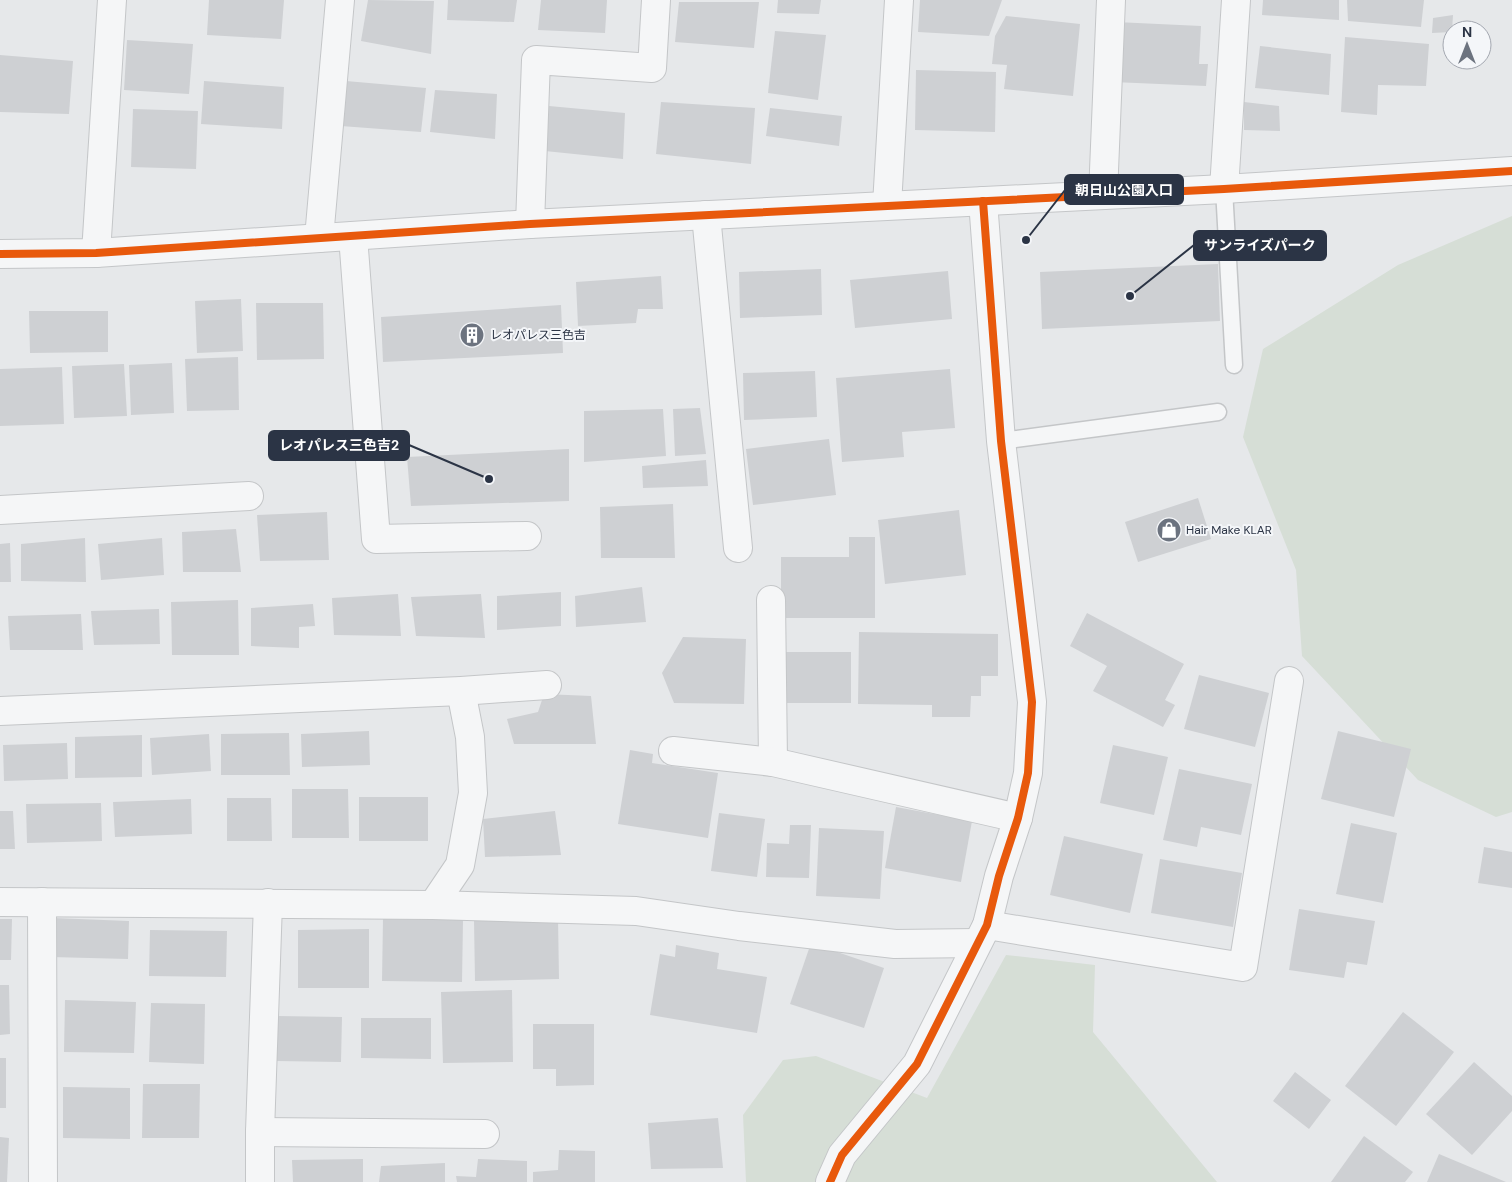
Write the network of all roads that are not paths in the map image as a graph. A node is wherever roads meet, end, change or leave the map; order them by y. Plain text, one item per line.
1 (112, 0) edge
2 (340, 0) edge
3 (656, 0) edge
4 (899, 0) edge
5 (1111, 0) edge
6 (1236, 0) edge
7 (1512, 171) edge
8 (1224, 189) junction
9 (1103, 195) junction
10 (983, 201) junction
11 (887, 206) junction
12 (706, 215) junction
13 (530, 224) junction
14 (353, 236) junction
15 (319, 238) junction
16 (96, 253) junction
17 (0, 254) edge
18 (1234, 365) dead end
19 (1218, 412) dead end
20 (1001, 440) junction
21 (249, 496) dead end
22 (0, 510) edge
23 (527, 536) dead end
24 (738, 548) dead end
25 (771, 600) dead end
26 (1288, 681) dead end
27 (547, 685) dead end
28 (461, 691) junction
29 (0, 711) edge
30 (673, 751) dead end
31 (772, 762) junction
32 (1018, 818) junction
33 (0, 902) edge
34 (42, 902) junction
35 (268, 903) junction
36 (433, 905) junction
37 (982, 934) junction
38 (260, 1132) junction
39 (485, 1134) dead end
40 (43, 1182) edge
41 (260, 1182) edge
42 (830, 1182) edge

1 - 16 street
2 - 15 street
3 - 13 street
4 - 11 street
5 - 9 street
6 - 8 street
7 - 8 street
8 - 9 street
8 - 18 lane
9 - 10 street
10 - 11 street
10 - 20 street
11 - 12 street
12 - 13 street
12 - 24 street
13 - 14 street
14 - 15 street
14 - 23 street
15 - 16 street
16 - 17 street
19 - 20 lane
20 - 32 street
21 - 22 street
25 - 31 street
26 - 37 street
27 - 28 street
28 - 29 street
28 - 36 street
30 - 31 street
31 - 32 street
32 - 37 street
33 - 34 street
34 - 35 street
34 - 40 street
35 - 36 street
35 - 38 street
36 - 37 street
37 - 42 street
38 - 39 street
38 - 41 street

